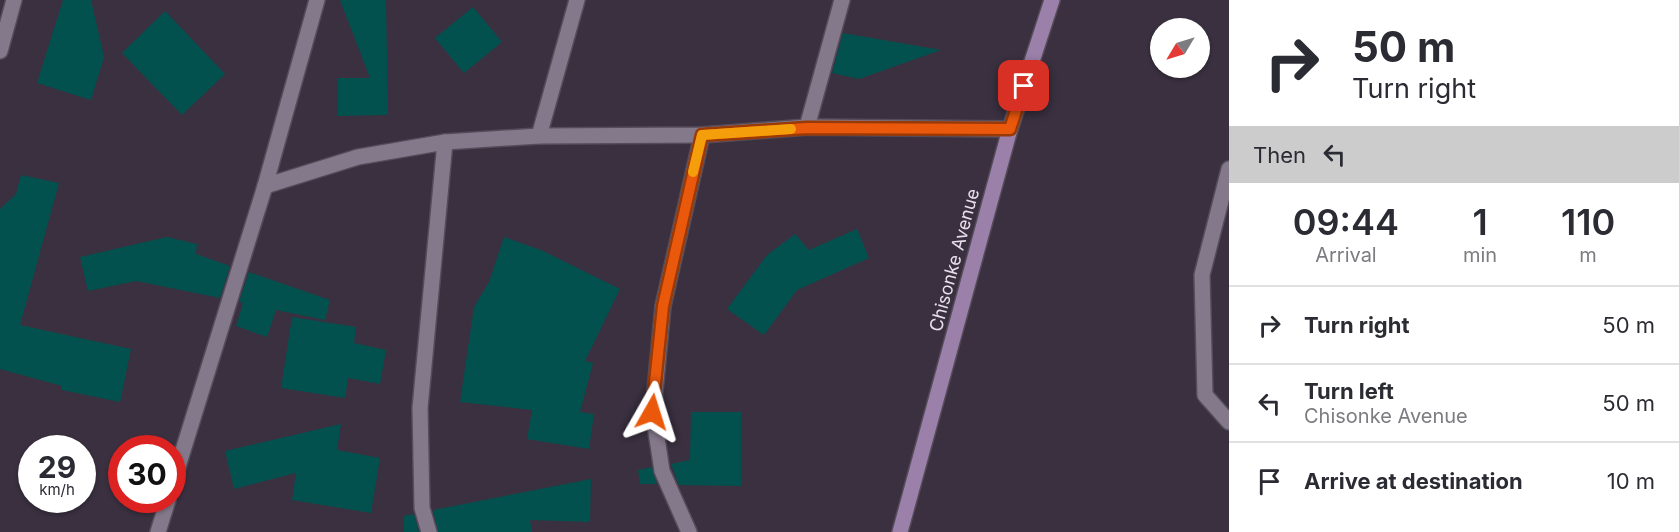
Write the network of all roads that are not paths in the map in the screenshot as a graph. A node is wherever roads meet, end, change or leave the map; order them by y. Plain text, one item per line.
1 (14, 0) edge
2 (316, 0) edge
3 (577, 0) edge
4 (842, 0) edge
5 (1052, 0) edge
6 (0, 51) edge
7 (807, 128) junction
8 (1010, 129) junction
9 (702, 135) junction
10 (539, 136) junction
11 (446, 142) junction
12 (1229, 169) edge
13 (265, 186) junction
14 (1229, 422) edge
15 (186, 441) edge
16 (164, 513) edge
17 (158, 532) edge
18 (429, 532) edge
19 (689, 532) edge
20 (900, 532) edge

1 - 6 street
2 - 13 street
3 - 10 street
4 - 7 street
5 - 8 street, Chisonke Avenue
7 - 8 street
7 - 9 street
8 - 20 street, Chisonke Avenue
9 - 10 street
9 - 19 street
10 - 11 street
11 - 13 street
11 - 18 street
12 - 14 street
13 - 15 street
16 - 17 street

